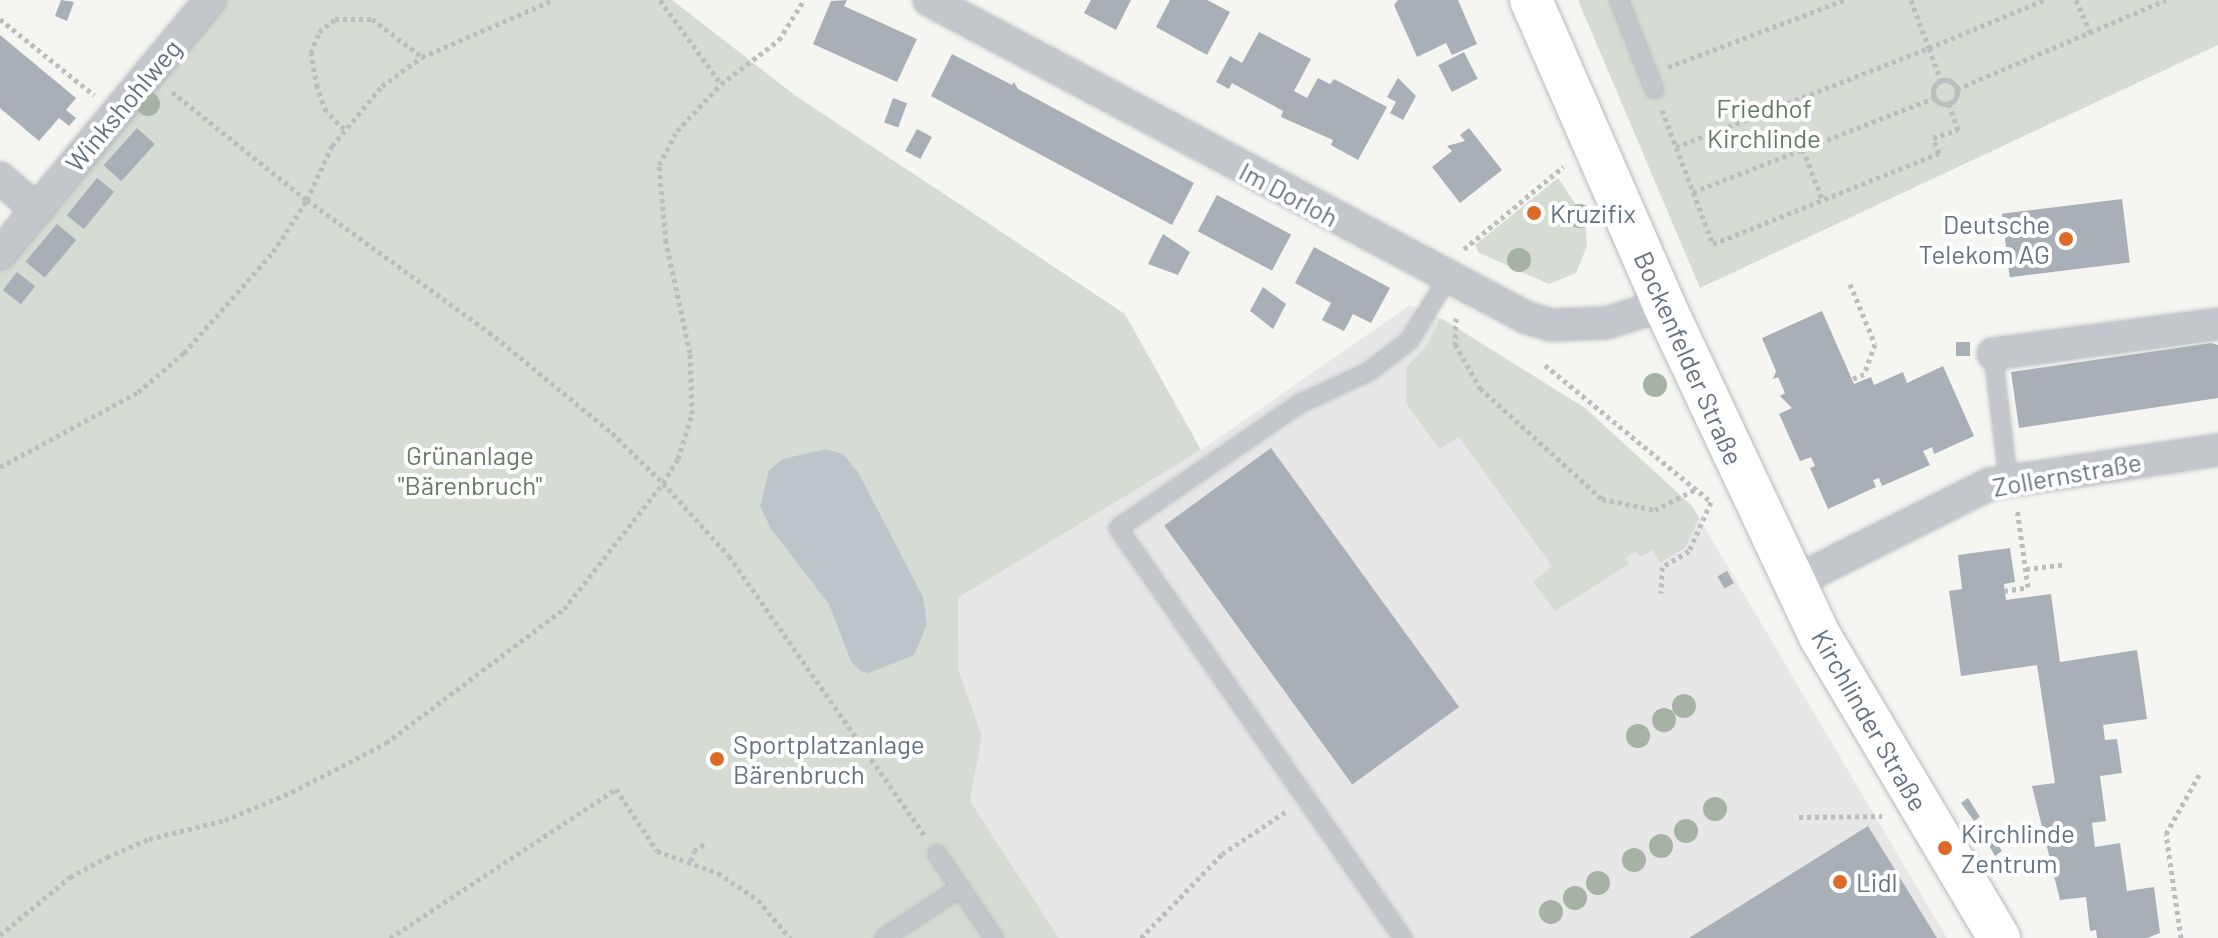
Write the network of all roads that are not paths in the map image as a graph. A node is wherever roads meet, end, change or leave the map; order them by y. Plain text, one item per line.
1 (210, 0) edge
2 (929, 0) edge
3 (1531, 0) edge
4 (1619, 0) edge
5 (1651, 82) road end
6 (0, 178) edge
7 (37, 210) junction
8 (0, 254) edge
9 (1448, 277) junction
10 (1664, 305) junction
11 (2218, 324) edge
12 (1993, 354) joint
13 (2218, 451) edge
14 (2008, 478) junction
15 (1794, 582) junction
16 (937, 854) road end
17 (960, 888) junction
18 (884, 938) edge
19 (994, 938) edge
20 (1403, 938) edge
21 (1999, 938) edge

1 - 7 street, Winkshohlweg
2 - 9 street, Im Dorloh
3 - 10 main road, Bockenfelder Straße
4 - 5 lane
6 - 7 street
7 - 8 street, Winkshohlweg
9 - 10 street, Im Dorloh
9 - 20 lane
10 - 15 main road, Bockenfelder Straße
11 - 12 street
12 - 14 lane
13 - 14 street, Zollernstraße
14 - 15 street, Zollernstraße
15 - 21 main road, Kirchlinder Straße
16 - 17 lane
17 - 18 lane
17 - 19 lane

